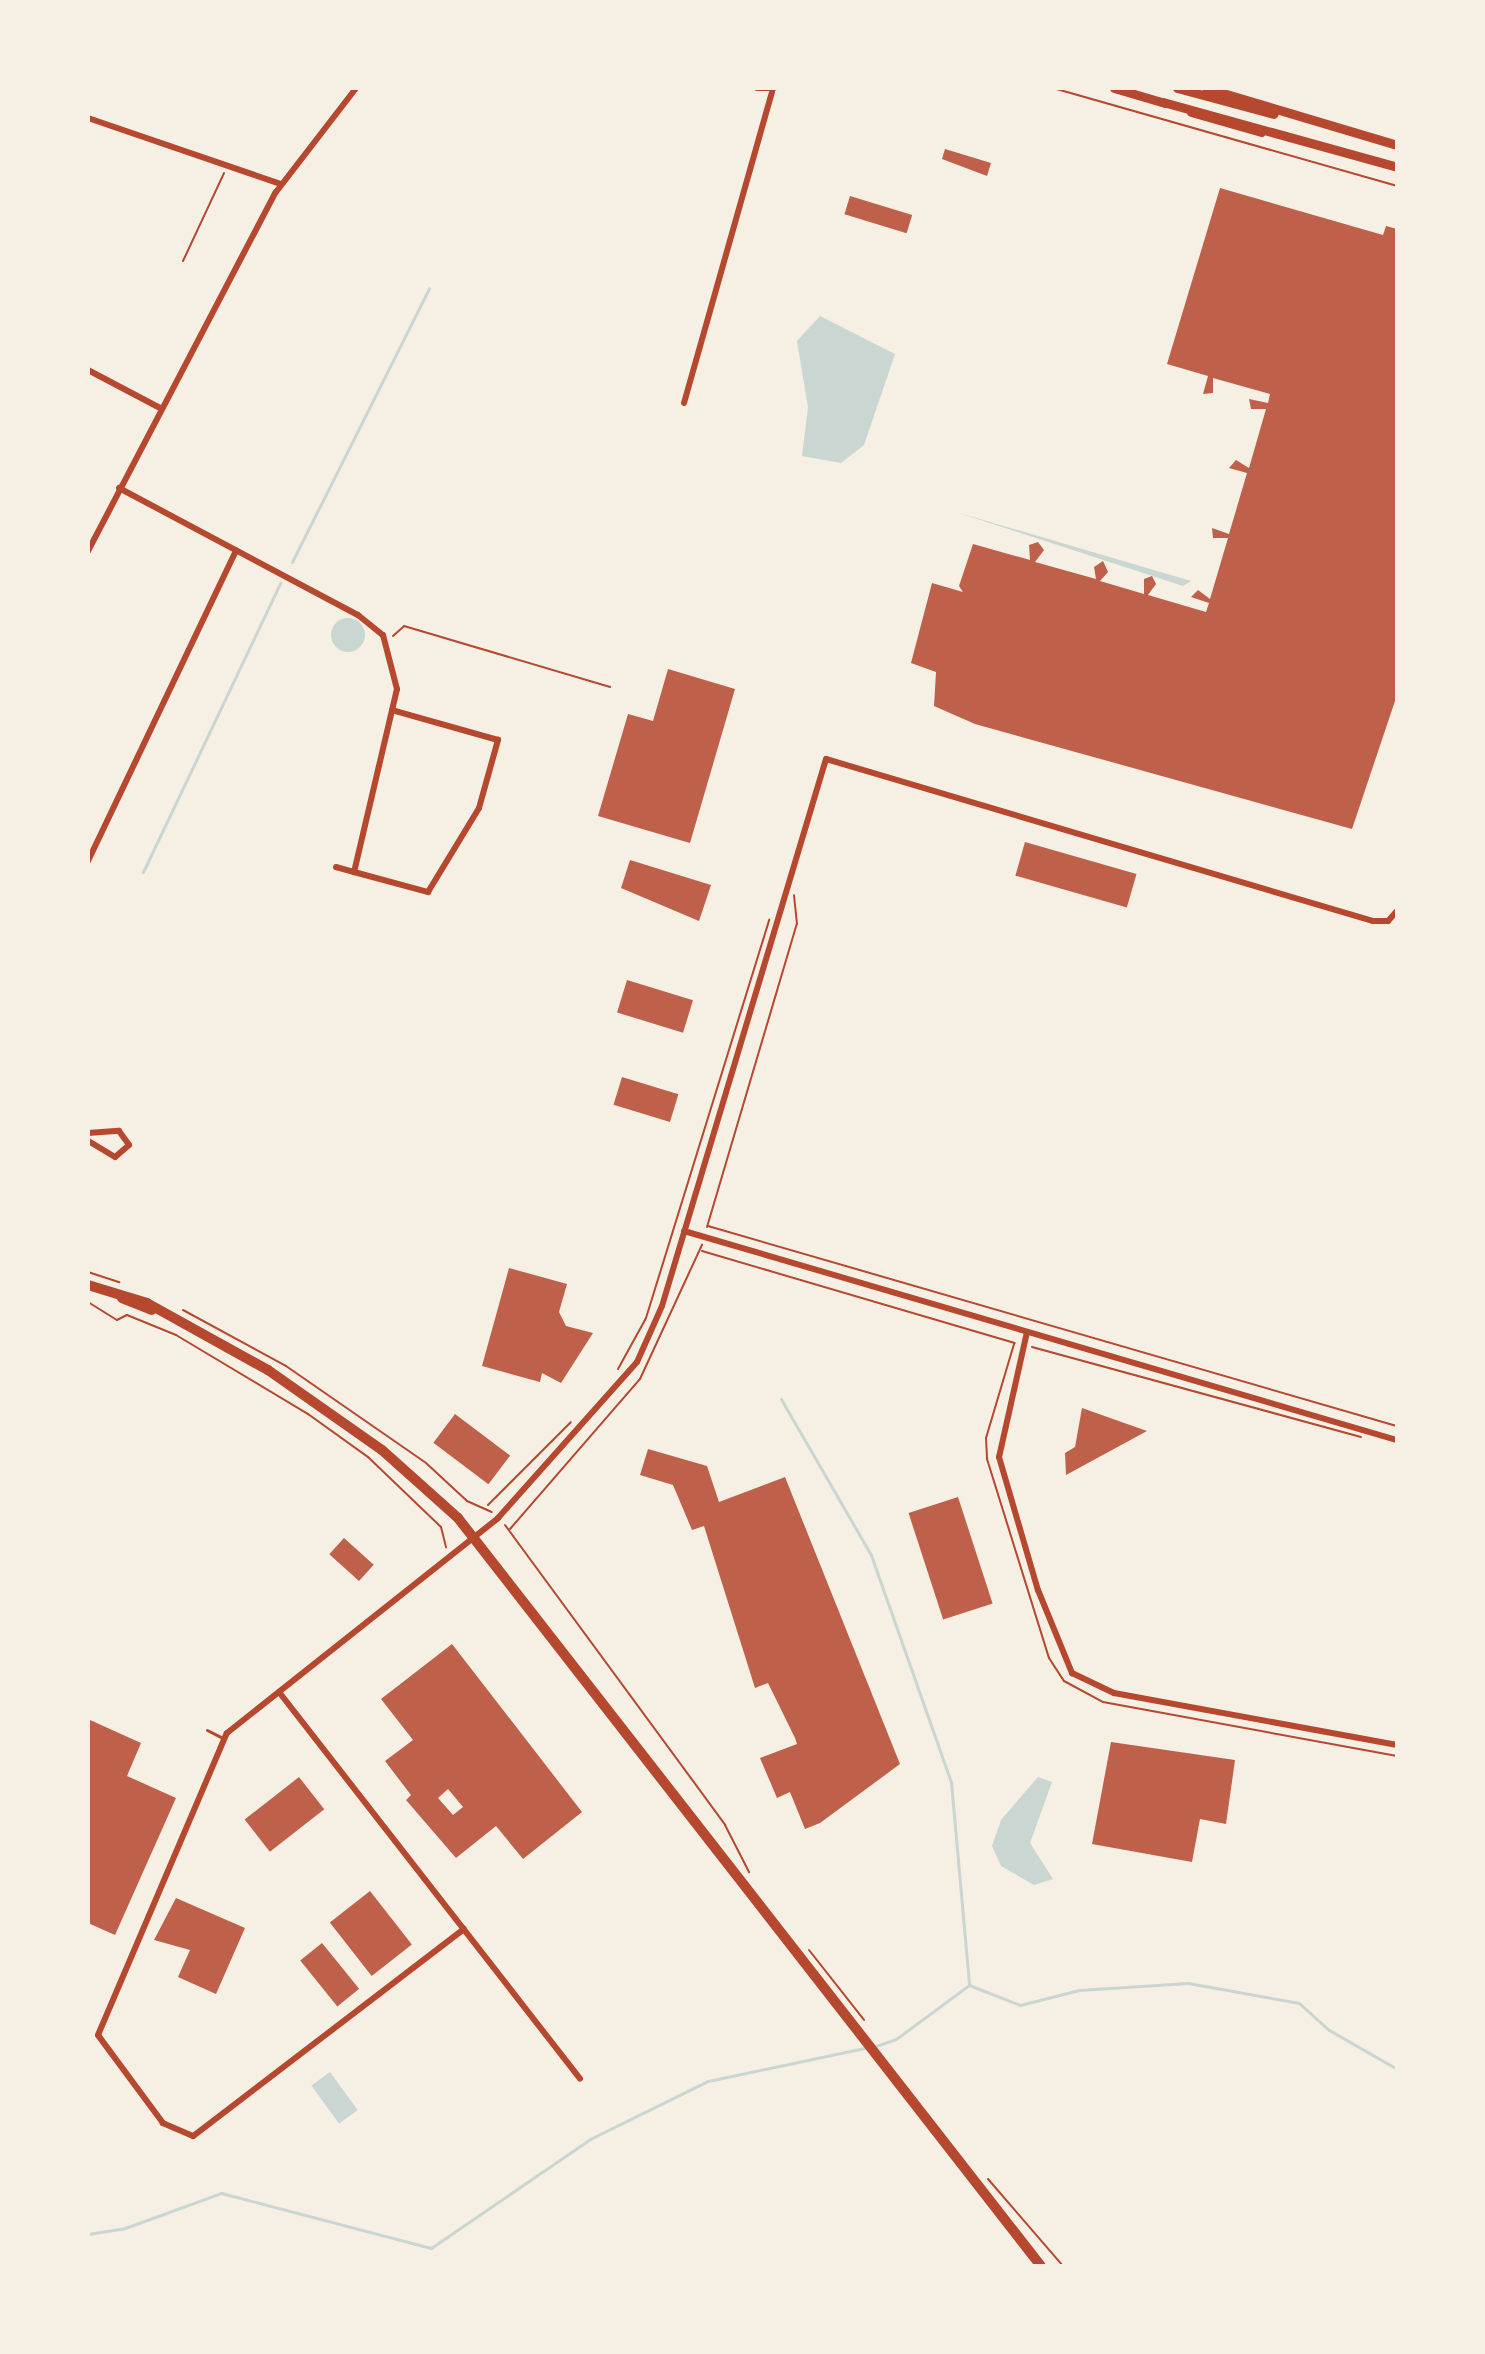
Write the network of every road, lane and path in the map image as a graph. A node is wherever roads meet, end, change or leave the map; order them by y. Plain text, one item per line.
1 (356, 88) edge
2 (757, 88) edge
3 (1053, 88) edge
4 (1114, 88) edge
5 (1177, 88) edge
6 (1206, 88) edge
7 (773, 90) edge
8 (1289, 116) junction
9 (88, 118) edge
10 (1397, 145) edge
11 (228, 164) junction
12 (1397, 167) edge
13 (281, 184) junction
14 (1397, 186) edge
15 (183, 261) dead end
16 (88, 370) edge
17 (684, 403) dead end
18 (160, 408) junction
19 (119, 488) junction
20 (88, 551) edge
21 (236, 551) junction
22 (387, 641) junction
23 (610, 687) dead end
24 (392, 710) junction
25 (88, 861) edge
26 (336, 867) dead end
27 (354, 872) junction
28 (794, 891) dead end
29 (1397, 911) edge
30 (778, 917) junction
31 (88, 1133) edge
32 (88, 1141) edge
33 (684, 1231) junction
34 (701, 1245) dead end
35 (700, 1251) junction
36 (88, 1285) edge
37 (88, 1302) edge
38 (1027, 1332) junction
39 (1014, 1343) junction
40 (1024, 1344) junction
41 (615, 1373) dead end
42 (576, 1417) dead end
43 (1366, 1417) junction
44 (1397, 1426) edge
45 (1363, 1429) junction
46 (1397, 1440) edge
47 (463, 1505) dead end
48 (487, 1507) junction
49 (491, 1511) dead end
50 (476, 1537) junction
51 (443, 1541) dead end
52 (279, 1692) junction
53 (207, 1730) dead end
54 (223, 1738) junction
55 (1397, 1745) edge
56 (1397, 1756) edge
57 (756, 1882) dead end
58 (464, 1929) junction
59 (807, 1947) dead end
60 (868, 2029) dead end
61 (580, 2079) dead end
62 (1041, 2266) edge

1 - 13 street
2 - 7 street
3 - 14 path
4 - 12 main road
5 - 8 main road
6 - 8 main road
7 - 17 street
8 - 10 main road
9 - 11 street
11 - 13 street
11 - 15 path
13 - 18 street
16 - 18 street
18 - 19 street
19 - 20 street
19 - 21 street
21 - 22 street
21 - 25 street
22 - 23 path
22 - 24 street
24 - 27 street
24 - 27 street
26 - 27 street
28 - 43 path
29 - 30 street
30 - 33 street
30 - 41 path
31 - 32 street
33 - 38 street
33 - 50 street
34 - 35 path
35 - 39 path
35 - 57 path
36 - 50 main road
37 - 51 path
38 - 40 street
38 - 45 street
39 - 40 path
39 - 56 path
40 - 45 path
40 - 55 street
42 - 48 path
43 - 44 path
43 - 45 path
45 - 46 street
47 - 48 path
48 - 49 path
50 - 52 street
50 - 62 main road
52 - 54 street
52 - 58 street
53 - 54 lane
54 - 58 street
58 - 61 street
59 - 60 path

